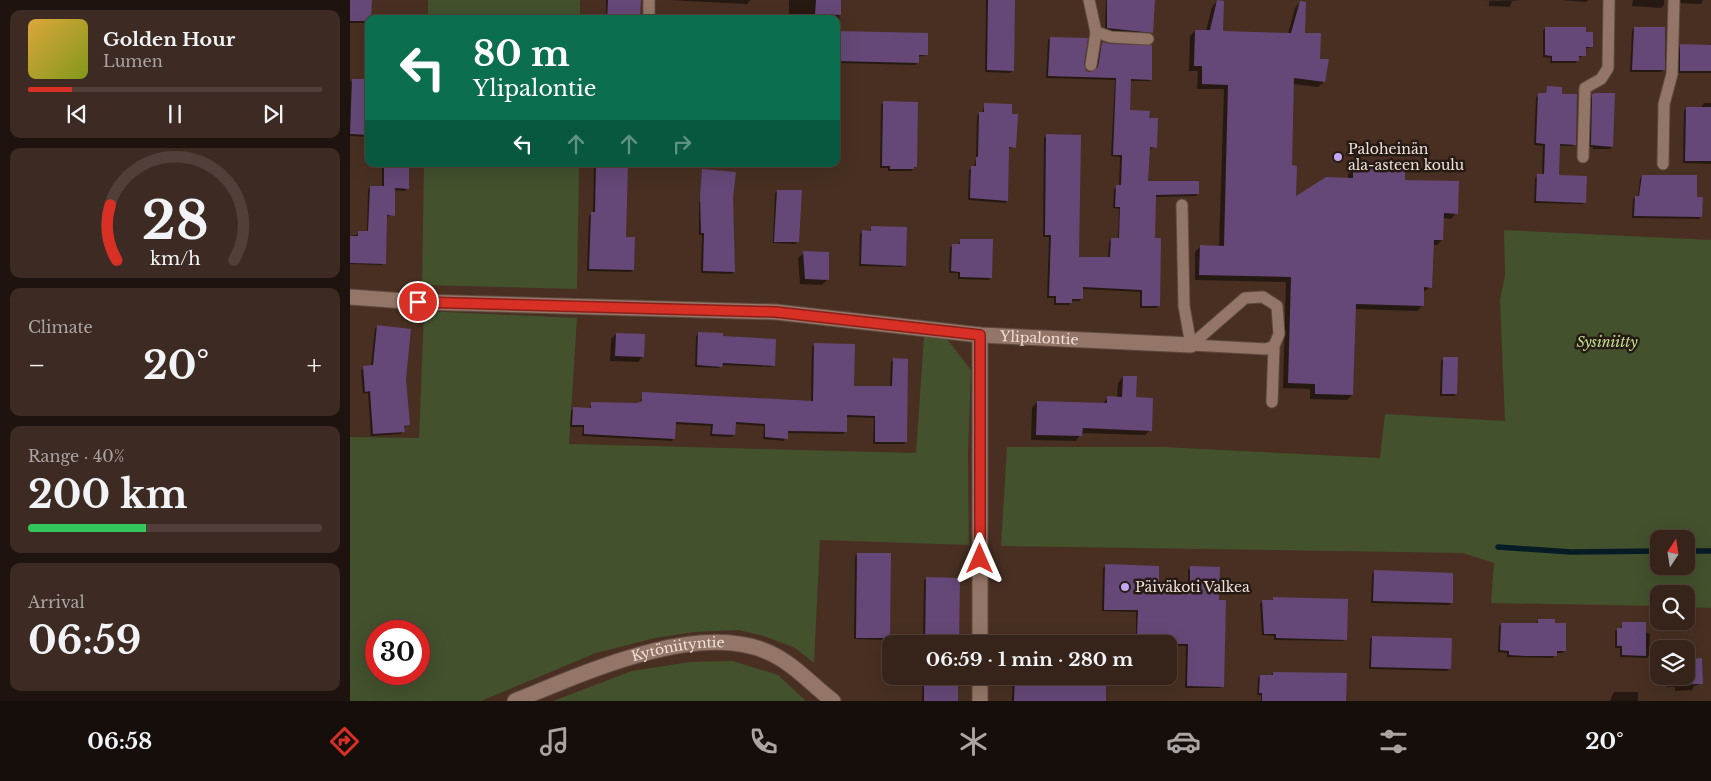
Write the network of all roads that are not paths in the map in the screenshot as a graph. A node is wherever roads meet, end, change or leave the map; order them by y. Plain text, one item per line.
1 (649, 0) edge
2 (1089, 0) edge
3 (1608, 0) edge
4 (1674, 0) edge
5 (649, 15) edge
6 (1096, 32) junction
7 (1148, 39) dead end
8 (1091, 65) dead end
9 (1583, 157) dead end
10 (1662, 164) dead end
11 (1182, 205) dead end
12 (350, 297) edge
13 (980, 335) junction
14 (1191, 344) junction
15 (1274, 346) junction
16 (1272, 402) dead end
17 (980, 635) edge
18 (980, 685) edge
19 (830, 700) edge
20 (515, 701) edge
21 (980, 701) edge

1 - 5 lane
2 - 6 lane
3 - 9 lane
4 - 10 lane
6 - 7 lane
6 - 8 lane
11 - 14 lane
12 - 13 street, Ylipalontie
13 - 14 street, Ylipalontie
13 - 17 street
14 - 15 lane
14 - 15 lane
15 - 16 lane
18 - 21 street
19 - 20 street, Kytöniityntie

